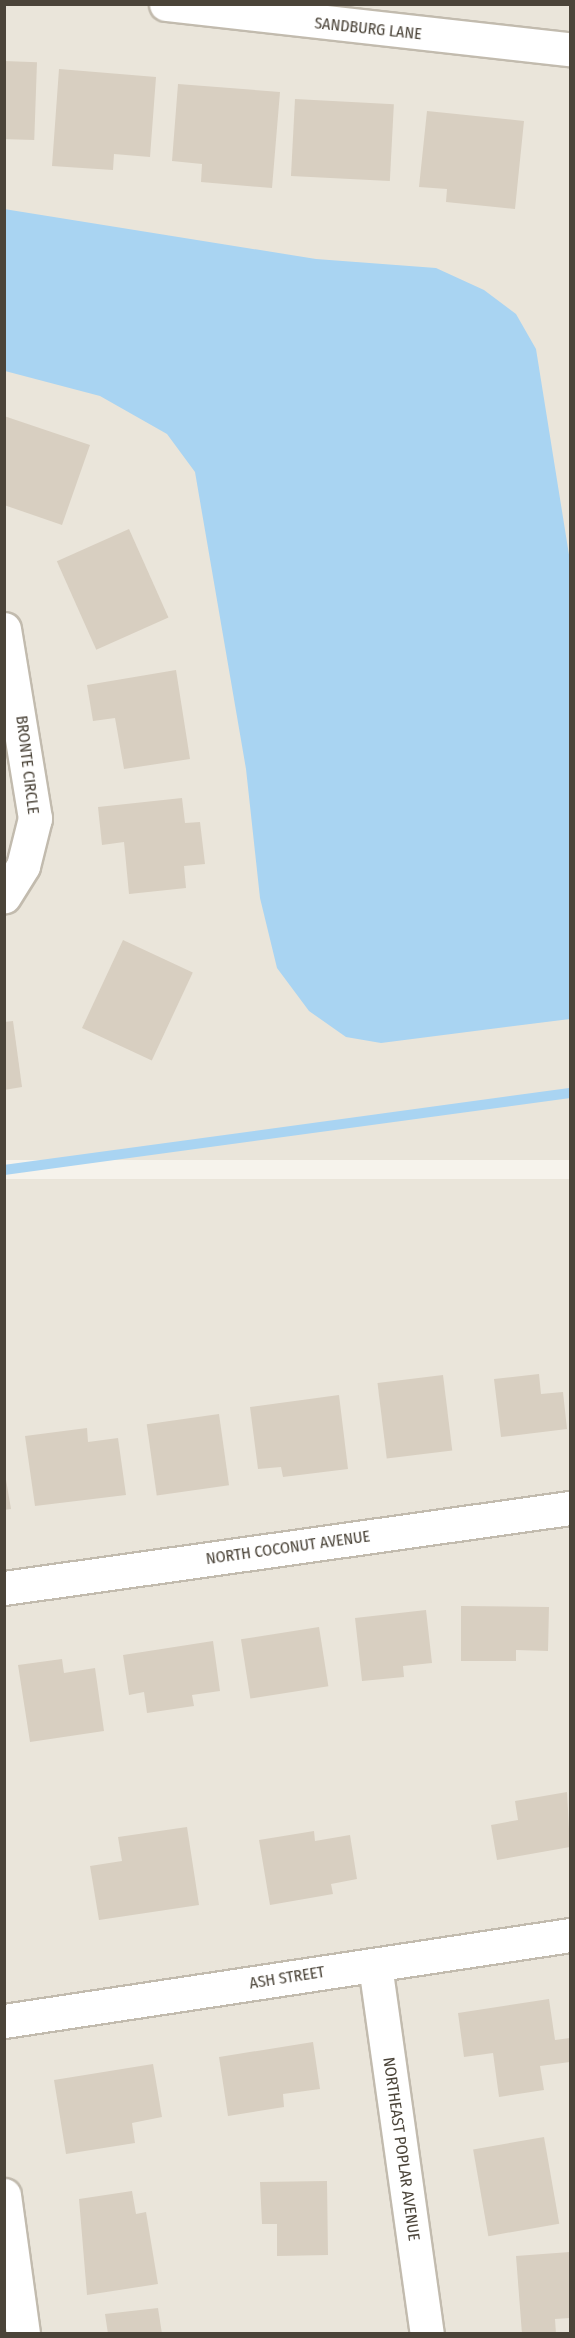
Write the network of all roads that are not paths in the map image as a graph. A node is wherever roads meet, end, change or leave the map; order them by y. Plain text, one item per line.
1 (166, 4) edge
2 (347, 16) edge
3 (570, 49) edge
4 (4, 629) edge
5 (4, 897) edge
6 (570, 1508) edge
7 (4, 1588) edge
8 (570, 1935) edge
9 (375, 1965) junction
10 (4, 2020) edge
11 (4, 2195) edge
12 (23, 2334) edge
13 (427, 2334) edge

1 - 2 street, SANDBURG LANE
2 - 3 street, SANDBURG LANE
4 - 5 street, BRONTE CIRCLE
6 - 7 street, NORTH COCONUT AVENUE
8 - 9 street, ASH STREET
9 - 10 street, ASH STREET
9 - 13 street, NORTHEAST POPLAR AVENUE
11 - 12 street

